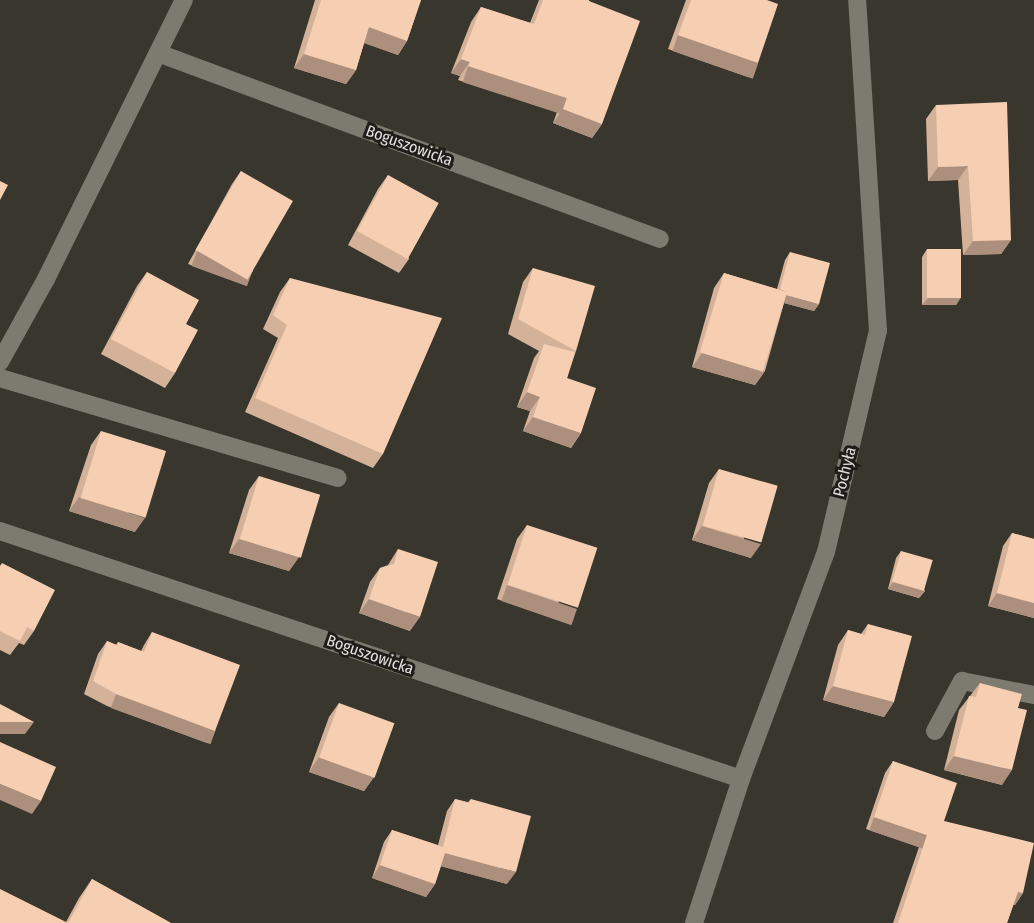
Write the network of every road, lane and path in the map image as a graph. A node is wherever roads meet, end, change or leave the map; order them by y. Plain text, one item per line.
1 (184, 0) edge
2 (857, 0) edge
3 (158, 53) junction
4 (660, 239) dead end
5 (0, 362) edge
6 (0, 378) edge
7 (338, 478) dead end
8 (0, 531) edge
9 (1034, 695) edge
10 (935, 731) dead end
11 (741, 779) junction
12 (694, 923) edge

1 - 3 street
2 - 11 street, Pochyła
3 - 4 street, Boguszowicka
3 - 5 street
6 - 7 street
8 - 11 street, Boguszowicka
9 - 10 street
11 - 12 street, Pochyła

